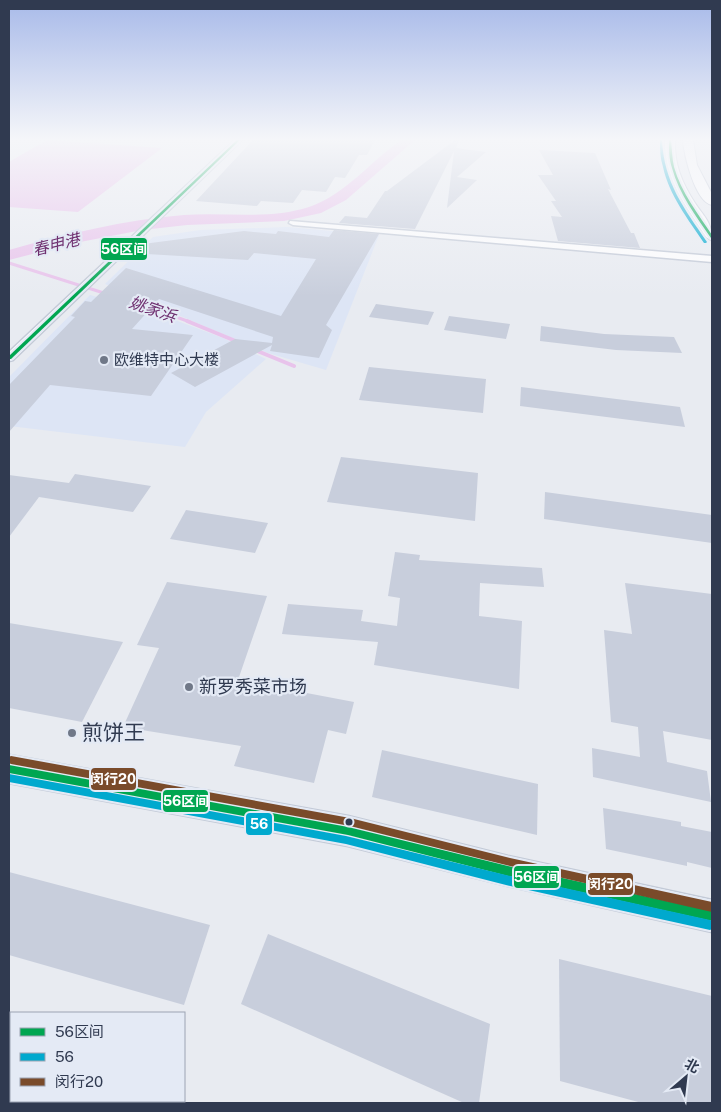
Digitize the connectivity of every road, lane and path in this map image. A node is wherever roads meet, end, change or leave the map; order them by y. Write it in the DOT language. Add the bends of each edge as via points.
graph roads {
  1 [pos="184,192"];
  2 [pos="684,192"];
  3 [pos="293,224"];
  4 [pos="712,237"];
  5 [pos="712,260"];
  6 [pos="9,358"];
  7 [pos="9,769"];
  8 [pos="712,916"];
  1 -- 6 [label="street"];
  2 -- 4 [label="main road"];
  3 -- 5 [label="street"];
  7 -- 8 [label="street" via="348,830 508,871"];
}
